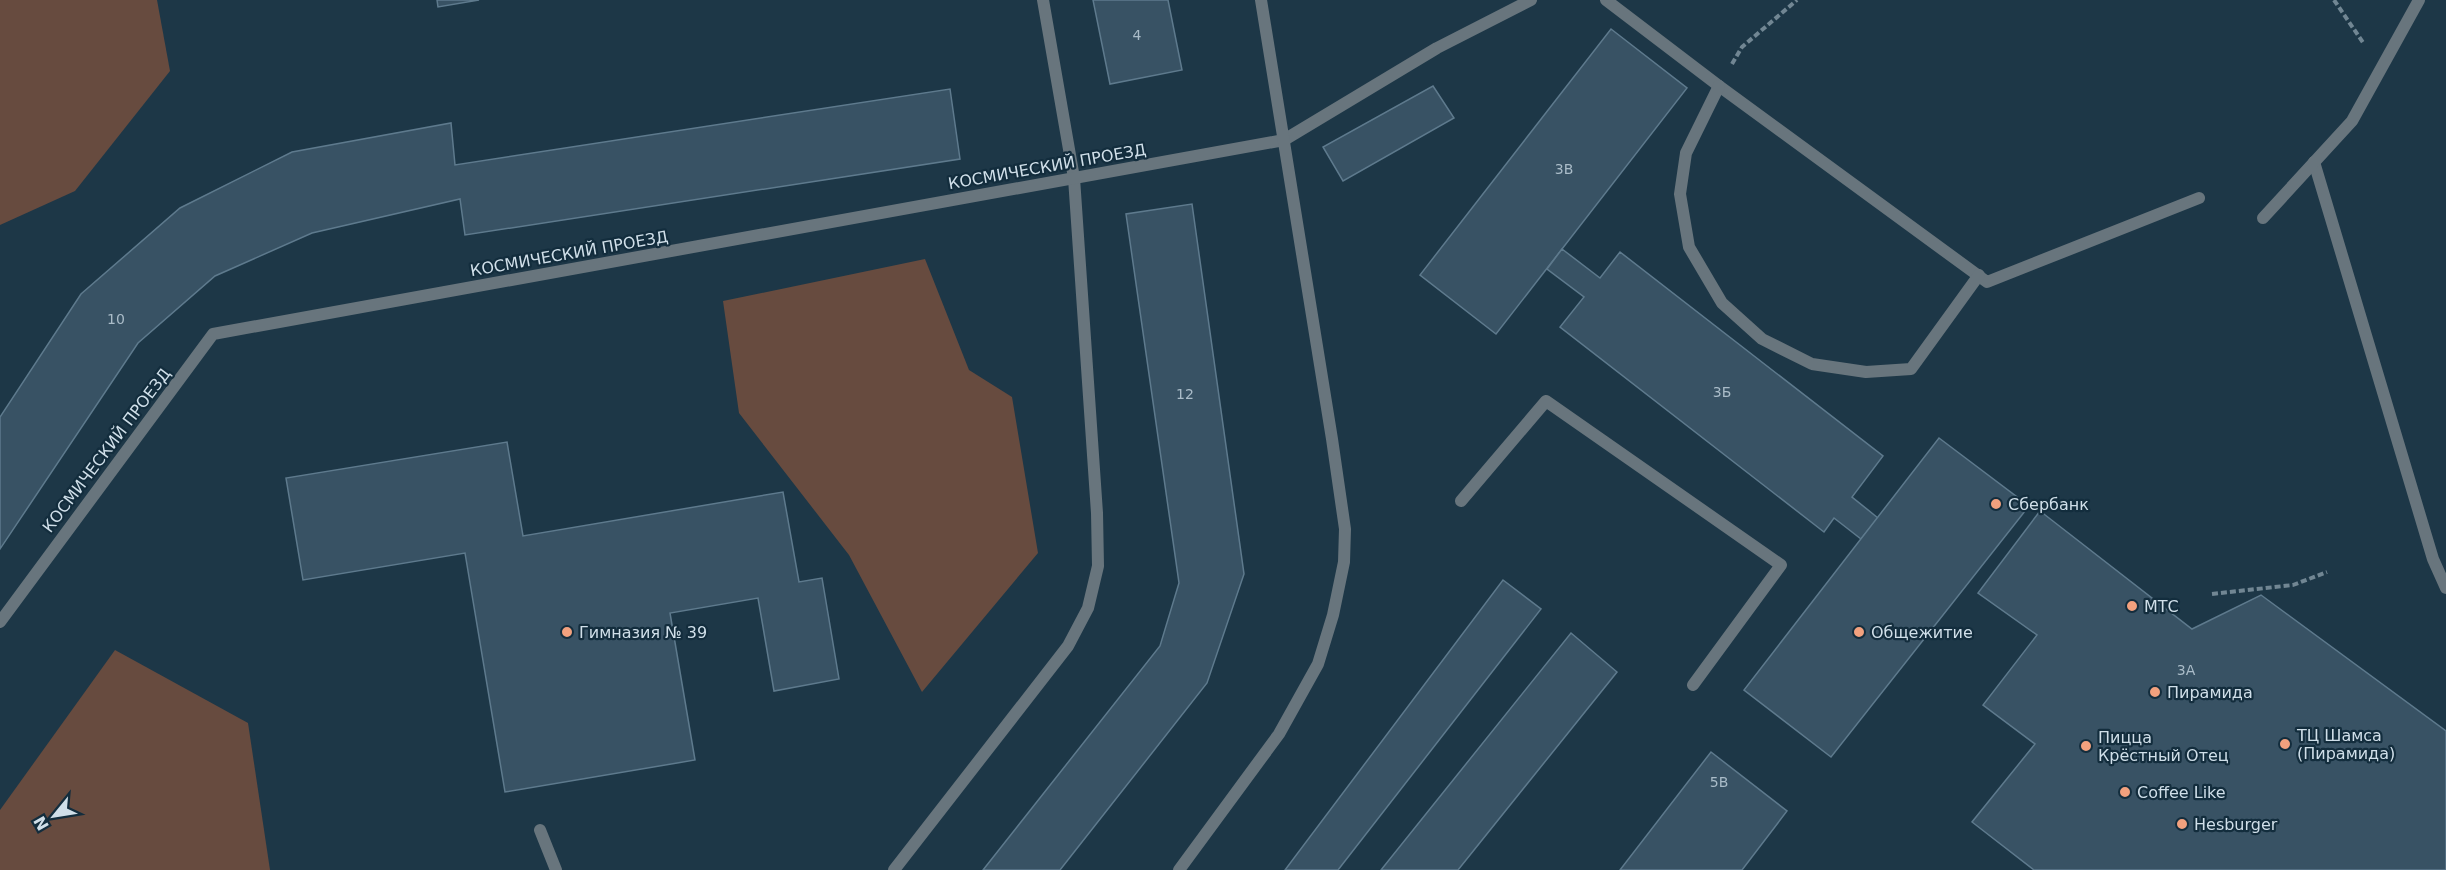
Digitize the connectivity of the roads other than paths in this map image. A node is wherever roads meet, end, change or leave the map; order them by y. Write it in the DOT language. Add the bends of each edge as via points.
graph roads {
  1 [pos="1043,0"];
  2 [pos="1261,0"];
  3 [pos="1532,0"];
  4 [pos="1606,0"];
  5 [pos="2419,0"];
  6 [pos="1719,86"];
  7 [pos="1284,140"];
  8 [pos="2314,162"];
  9 [pos="1074,178"];
  10 [pos="2199,198"];
  11 [pos="2263,218"];
  12 [pos="1979,275"];
  13 [pos="1461,501"];
  14 [pos="2446,588"];
  15 [pos="0,622"];
  16 [pos="1693,685"];
  17 [pos="540,830"];
  18 [pos="556,870"];
  19 [pos="894,870"];
  20 [pos="1179,870"];
  1 -- 9 [label="street"];
  2 -- 7 [label="street"];
  3 -- 7 [label="street" via="1437,48"];
  4 -- 6 [label="street"];
  5 -- 8 [label="street" via="2352,121"];
  6 -- 12 [label="street"];
  6 -- 12 [label="street" via="1686,153 1680,194 1689,248 1722,303 1762,339 1812,364 1866,372 1911,369"];
  7 -- 9 [label="street, КОСМИЧЕСКИЙ ПРОЕЗД"];
  7 -- 20 [label="street" via="1346,529 1344,562 1334,615 1318,664 1279,734"];
  8 -- 11 [label="street"];
  8 -- 14 [label="street" via="2433,559"];
  9 -- 15 [label="street, КОСМИЧЕСКИЙ ПРОЕЗД" via="213,334"];
  9 -- 19 [label="street" via="1097,513 1098,566 1088,608 1068,646"];
  10 -- 12 [label="street" via="1987,282"];
  13 -- 16 [label="street" via="1546,401 1781,566"];
  17 -- 18 [label="street"];
}
